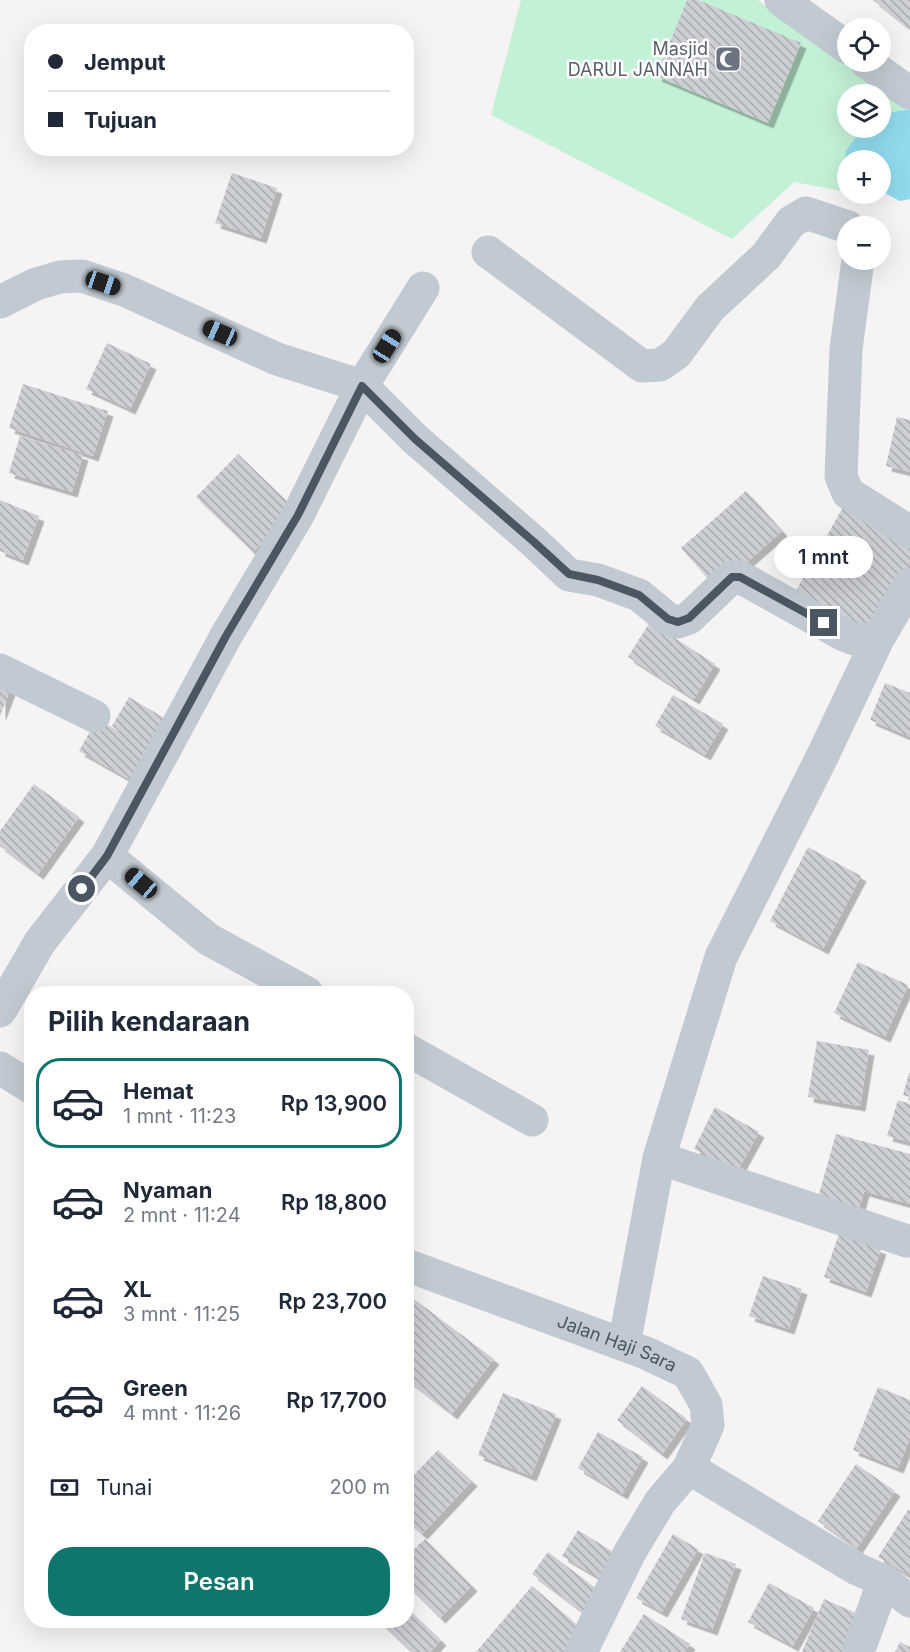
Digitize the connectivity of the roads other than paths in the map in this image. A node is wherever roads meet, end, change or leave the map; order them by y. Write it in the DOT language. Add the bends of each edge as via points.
graph roads {
  1 [pos="781,0"];
  2 [pos="837,40"];
  3 [pos="880,72"];
  4 [pos="910,93"];
  5 [pos="837,223"];
  6 [pos="488,252"];
  7 [pos="857,270"];
  8 [pos="423,288"];
  9 [pos="0,302"];
  10 [pos="362,386"];
  11 [pos="910,532"];
  12 [pos="910,584"];
  13 [pos="878,639"];
  14 [pos="0,670"];
  15 [pos="94,716"];
  16 [pos="107,856"];
  17 [pos="294,986"];
  18 [pos="0,1011"];
  19 [pos="414,1054"];
  20 [pos="0,1068"];
  21 [pos="24,1083"];
  22 [pos="532,1120"];
  23 [pos="659,1158"];
  24 [pos="907,1241"];
  25 [pos="414,1268"];
  26 [pos="624,1345"];
  27 [pos="688,1468"];
  28 [pos="884,1581"];
  29 [pos="910,1600"];
  30 [pos="581,1652"];
  31 [pos="858,1652"];
  1 -- 2 [label="street"];
  3 -- 4 [label="street"];
  5 -- 6 [label="street" via="806,213 790,222 766,256 711,308 676,354 660,365 642,366"];
  7 -- 11 [label="street" via="846,349 841,476 848,493"];
  8 -- 10 [label="street"];
  9 -- 10 [label="street" via="36,284 82,276 124,290 278,359"];
  10 -- 13 [label="street" via="415,439 569,574 639,595 668,619 678,622 689,618 732,577 740,577 844,635"];
  10 -- 16 [label="street" via="298,515 226,636"];
  12 -- 13 [label="street"];
  13 -- 23 [label="street" via="721,957"];
  14 -- 15 [label="street"];
  16 -- 17 [label="street" via="208,939"];
  16 -- 18 [label="street" via="40,942"];
  19 -- 22 [label="street"];
  20 -- 21 [label="street"];
  23 -- 24 [label="street"];
  23 -- 26 [label="street"];
  25 -- 26 [label="street, Jalan Haji Sara"];
  26 -- 27 [label="street, Jalan Haji Sara" via="688,1373 698,1387 706,1405 708,1425"];
  27 -- 28 [label="street" via="857,1569"];
  27 -- 30 [label="street, Jalan Haji Sara" via="660,1502 630,1552"];
  28 -- 29 [label="street"];
  28 -- 31 [label="street"];
}
